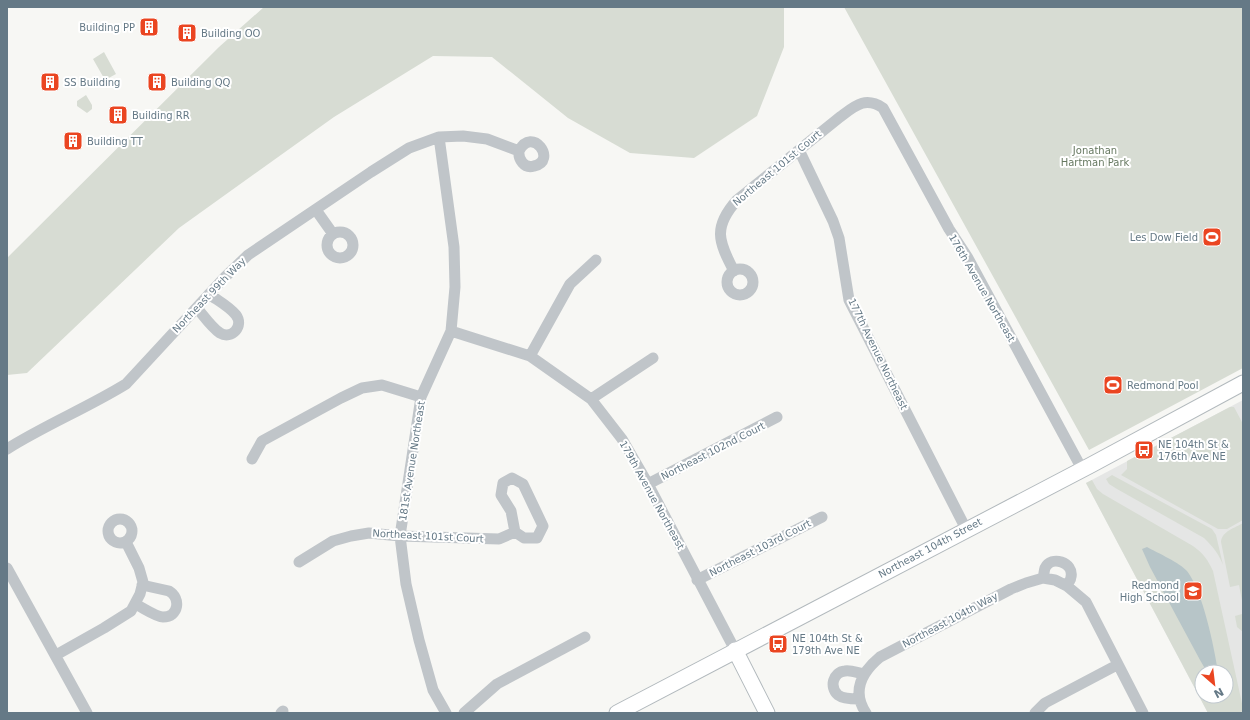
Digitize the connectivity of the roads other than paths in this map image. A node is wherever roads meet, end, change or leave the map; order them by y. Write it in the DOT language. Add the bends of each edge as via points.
graph roads {
  1 [pos="883,108"];
  2 [pos="439,137"];
  3 [pos="519,150"];
  4 [pos="798,150"];
  5 [pos="316,210"];
  6 [pos="333,234"];
  7 [pos="596,260"];
  8 [pos="734,270"];
  9 [pos="209,294"];
  10 [pos="197,308"];
  11 [pos="451,331"];
  12 [pos="530,356"];
  13 [pos="653,358"];
  14 [pos="1243,383"];
  15 [pos="421,397"];
  16 [pos="590,399"];
  17 [pos="777,417"];
  18 [pos="7,449"];
  19 [pos="252,459"];
  20 [pos="1082,469"];
  21 [pos="648,484"];
  22 [pos="822,517"];
  23 [pos="966,529"];
  24 [pos="515,532"];
  25 [pos="400,536"];
  26 [pos="126,542"];
  27 [pos="299,562"];
  28 [pos="7,568"];
  29 [pos="1043,578"];
  30 [pos="697,580"];
  31 [pos="142,585"];
  32 [pos="1067,586"];
  33 [pos="135,604"];
  34 [pos="585,637"];
  35 [pos="735,650"];
  36 [pos="56,655"];
  37 [pos="1117,665"];
  38 [pos="864,674"];
  39 [pos="859,699"];
  40 [pos="87,713"];
  41 [pos="446,713"];
  42 [pos="464,713"];
  43 [pos="617,713"];
  44 [pos="767,713"];
  45 [pos="866,713"];
  46 [pos="1035,713"];
  47 [pos="1143,713"];
  1 -- 4 [label="street, Northeast 101st Court" via="869,101 855,106"];
  1 -- 20 [label="street, 176th Avenue Northeast" via="949,229 968,258"];
  2 -- 3 [label="street, Northeast 99th Way" via="464,136 487,139"];
  2 -- 5 [label="street, Northeast 99th Way" via="409,148"];
  2 -- 11 [label="street, 181st Avenue Northeast" via="454,247 455,287"];
  4 -- 8 [label="street, Northeast 101st Court" via="737,200 722,221 720,236 724,251"];
  4 -- 23 [label="street, 177th Avenue Northeast" via="834,221 849,300"];
  5 -- 6 [label="street"];
  5 -- 9 [label="street, Northeast 99th Way" via="248,255"];
  7 -- 12 [label="street" via="570,284"];
  9 -- 10 [label="street, Northeast 99th Way"];
  9 -- 10 [label="street" via="237,316 239,324 235,332 221,334"];
  10 -- 18 [label="street, Northeast 99th Way" via="126,384"];
  11 -- 12 [label="street, 179th Avenue Northeast"];
  11 -- 15 [label="street, 181st Avenue Northeast"];
  12 -- 16 [label="street, 179th Avenue Northeast"];
  13 -- 16 [label="street"];
  14 -- 20 [label="street, Northeast 104th Street"];
  15 -- 19 [label="street" via="382,386 362,388 262,441"];
  15 -- 25 [label="street, 181st Avenue Northeast"];
  16 -- 21 [label="street, 179th Avenue Northeast" via="622,439"];
  17 -- 21 [label="street, Northeast 102nd Court"];
  20 -- 23 [label="street, Northeast 104th Street"];
  21 -- 30 [label="street, 179th Avenue Northeast"];
  22 -- 30 [label="street, Northeast 103rd Court"];
  23 -- 35 [label="street, Northeast 104th Street"];
  24 -- 24 [label="street" via="511,511 501,495 503,483 512,478 523,484 543,526 537,538 524,538"];
  24 -- 25 [label="street, Northeast 101st Court" via="499,539"];
  25 -- 27 [label="street, Northeast 101st Court" via="369,533 351,536 333,541"];
  25 -- 41 [label="street, 181st Avenue Northeast" via="406,584 419,640 433,690"];
  26 -- 31 [label="street" via="139,568"];
  28 -- 36 [label="street"];
  29 -- 32 [label="street, Northeast 104th Way"];
  29 -- 32 [label="street" via="1050,563 1063,562 1068,566 1072,576"];
  29 -- 38 [label="street, Northeast 104th Way" via="1011,589 880,657"];
  30 -- 35 [label="street, 179th Avenue Northeast"];
  31 -- 33 [label="street"];
  31 -- 33 [label="street" via="169,590 176,599 177,607 169,616 160,617"];
  32 -- 37 [label="street, Northeast 104th Way" via="1086,602"];
  33 -- 36 [label="street" via="131,611"];
  34 -- 42 [label="street" via="498,684"];
  35 -- 43 [label="street, Northeast 104th Street"];
  35 -- 44 [label="street, 179th Avenue Northeast"];
  36 -- 40 [label="street"];
  37 -- 46 [label="street" via="1046,703"];
  37 -- 47 [label="street, Northeast 104th Way"];
  38 -- 39 [label="street, Northeast 104th Way"];
  38 -- 39 [label="street" via="845,671 837,675 833,683 838,695"];
  39 -- 45 [label="street"];
}
